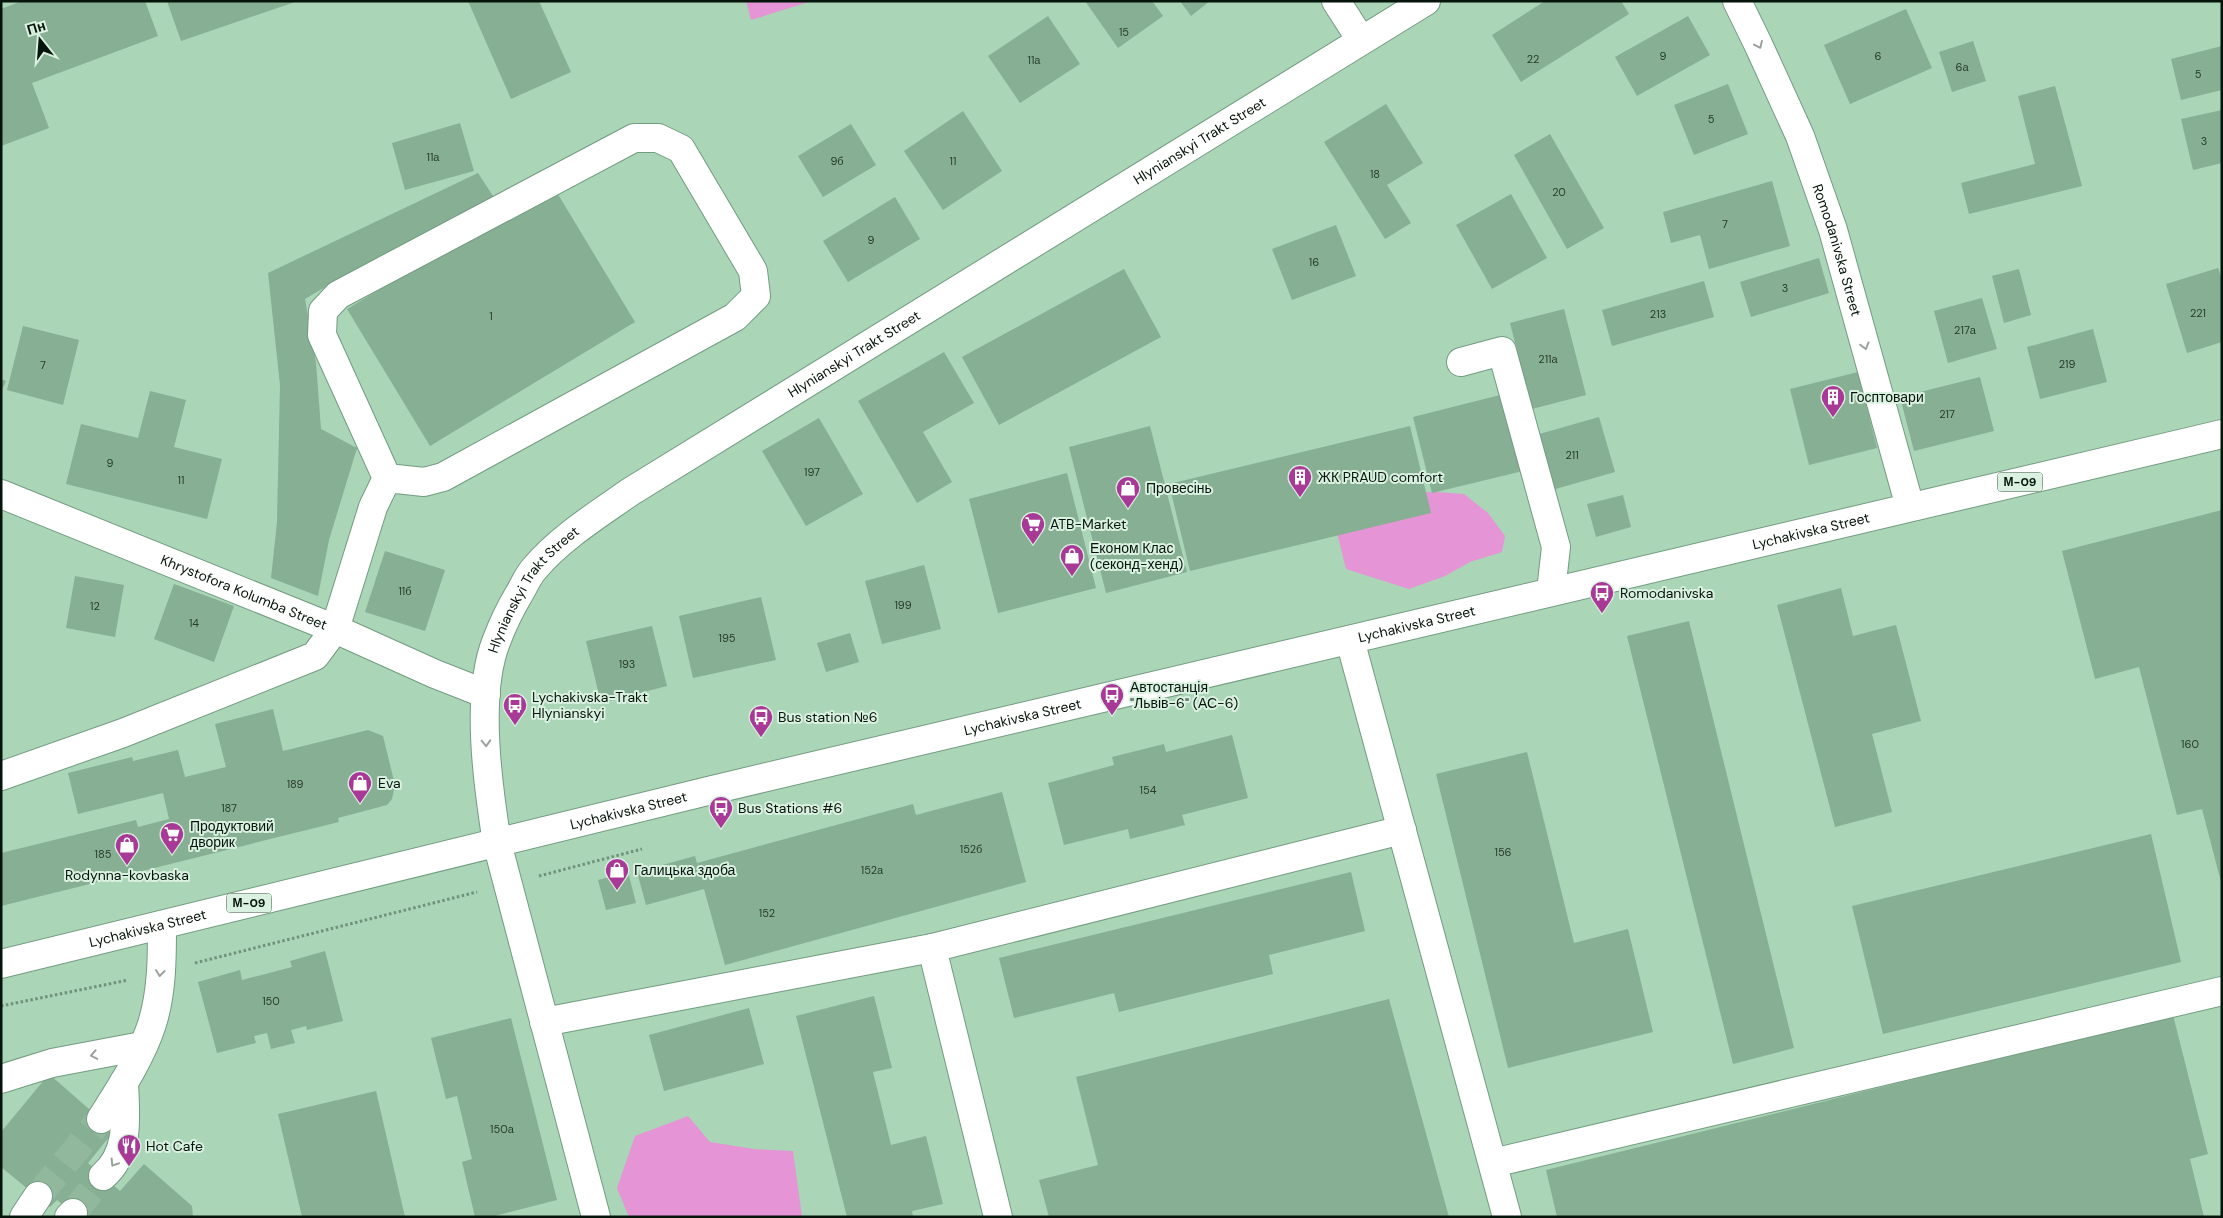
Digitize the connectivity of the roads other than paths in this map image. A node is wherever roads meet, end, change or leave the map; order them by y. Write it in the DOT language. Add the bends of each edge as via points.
graph roads {
  1 [pos="1336,1"];
  2 [pos="1426,1"];
  3 [pos="1737,1"];
  4 [pos="1361,40"];
  5 [pos="1461,362"];
  6 [pos="2222,434"];
  7 [pos="387,478"];
  8 [pos="1,494"];
  9 [pos="1910,508"];
  10 [pos="1551,591"];
  11 [pos="335,629"];
  12 [pos="1350,640"];
  13 [pos="486,694"];
  14 [pos="1,776"];
  15 [pos="1402,830"];
  16 [pos="497,843"];
  17 [pos="162,925"];
  18 [pos="932,948"];
  19 [pos="1,964"];
  20 [pos="2222,991"];
  21 [pos="544,1022"];
  22 [pos="142,1046"];
  23 [pos="1,1079"];
  24 [pos="124,1082"];
  25 [pos="101,1119"];
  26 [pos="1492,1163"];
  27 [pos="103,1176"];
  28 [pos="596,1217"];
  29 [pos="998,1217"];
  30 [pos="1507,1217"];
  1 -- 4 [label="main road"];
  2 -- 4 [label="main road, Hlynianskyi Trakt Street"];
  3 -- 9 [label="main road, Romodanivska Street, one-way" via="1800,136 1833,230"];
  4 -- 13 [label="main road, Hlynianskyi Trakt Street" via="630,492 572,534 534,568 513,604 495,643"];
  5 -- 10 [label="main road" via="1502,351 1556,547"];
  6 -- 9 [label="main road, Lychakivska Street / М-09"];
  7 -- 7 [label="main road" via="424,482 443,476 735,317 756,296 753,270 681,149 658,138 634,138 338,294 323,311 322,335"];
  7 -- 11 [label="main road" via="373,507"];
  8 -- 11 [label="main road, Khrystofora Kolumba Street"];
  9 -- 10 [label="main road, Lychakivska Street / М-09"];
  10 -- 12 [label="main road, Lychakivska Street / М-09"];
  11 -- 13 [label="main road, Khrystofora Kolumba Street"];
  11 -- 14 [label="main road" via="315,656 123,733"];
  12 -- 15 [label="main road"];
  12 -- 16 [label="main road, Lychakivska Street / М-09"];
  13 -- 16 [label="main road, Hlynianskyi Trakt Street, one-way" via="487,771"];
  15 -- 18 [label="main road"];
  15 -- 26 [label="main road"];
  16 -- 17 [label="main road, Lychakivska Street / М-09"];
  16 -- 21 [label="main road, Hlynianskyi Trakt Street"];
  17 -- 19 [label="main road, Lychakivska Street / М-09"];
  17 -- 22 [label="main road, one-way" via="161,972 152,1024"];
  18 -- 21 [label="main road"];
  18 -- 29 [label="main road"];
  20 -- 26 [label="main road"];
  21 -- 28 [label="main road, Hlynianskyi Trakt Street"];
  22 -- 23 [label="main road, one-way" via="52,1063"];
  22 -- 24 [label="main road"];
  24 -- 25 [label="main road"];
  24 -- 27 [label="main road, one-way" via="126,1134 122,1150 112,1168"];
  26 -- 30 [label="main road"];
}
